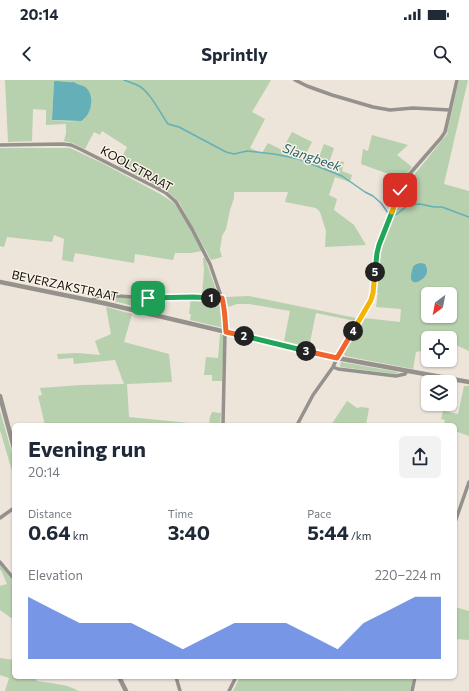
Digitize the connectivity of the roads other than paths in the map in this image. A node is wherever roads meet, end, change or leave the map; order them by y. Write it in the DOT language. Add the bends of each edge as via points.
graph roads {
  1 [pos="295,80"];
  2 [pos="457,80"];
  3 [pos="450,110"];
  4 [pos="0,145"];
  5 [pos="0,282"];
  6 [pos="222,298"];
  7 [pos="93,300"];
  8 [pos="226,332"];
  9 [pos="337,358"];
  10 [pos="333,367"];
  11 [pos="407,371"];
  12 [pos="469,382"];
  13 [pos="0,396"];
  14 [pos="223,423"];
  15 [pos="298,423"];
  16 [pos="12,441"];
  17 [pos="469,482"];
  18 [pos="12,509"];
  19 [pos="457,516"];
  20 [pos="0,518"];
  21 [pos="0,562"];
  22 [pos="12,577"];
  23 [pos="120,679"];
  24 [pos="177,679"];
  25 [pos="235,679"];
  26 [pos="415,679"];
  27 [pos="126,691"];
  28 [pos="180,691"];
  29 [pos="229,691"];
  30 [pos="412,691"];
  1 -- 3 [label="street" via="332,95 373,107 390,110"];
  2 -- 3 [label="street"];
  3 -- 9 [label="street" via="442,138 400,190 379,245 369,306"];
  4 -- 6 [label="street, KOOLSTRAAT" via="71,145 166,193 176,202 192,229 210,264"];
  5 -- 7 [label="street, BEVERZAKSTRAAT"];
  6 -- 7 [label="street" via="104,295 95,296"];
  6 -- 8 [label="street, KOOLSTRAAT"];
  7 -- 8 [label="street, BEVERZAKSTRAAT"];
  8 -- 9 [label="street, BEVERZAKSTRAAT"];
  8 -- 14 [label="street, KOOLSTRAAT"];
  9 -- 10 [label="street"];
  9 -- 11 [label="street, BEVERZAKSTRAAT"];
  10 -- 11 [label="street, BEVERZAKSTRAAT" via="396,376"];
  10 -- 15 [label="street" via="313,395"];
  11 -- 12 [label="street, BEVERZAKSTRAAT"];
  13 -- 16 [label="street"];
  17 -- 19 [label="street"];
  18 -- 20 [label="street"];
  21 -- 22 [label="street"];
  23 -- 27 [label="street"];
  24 -- 28 [label="street"];
  25 -- 29 [label="street"];
  26 -- 30 [label="street"];
}
